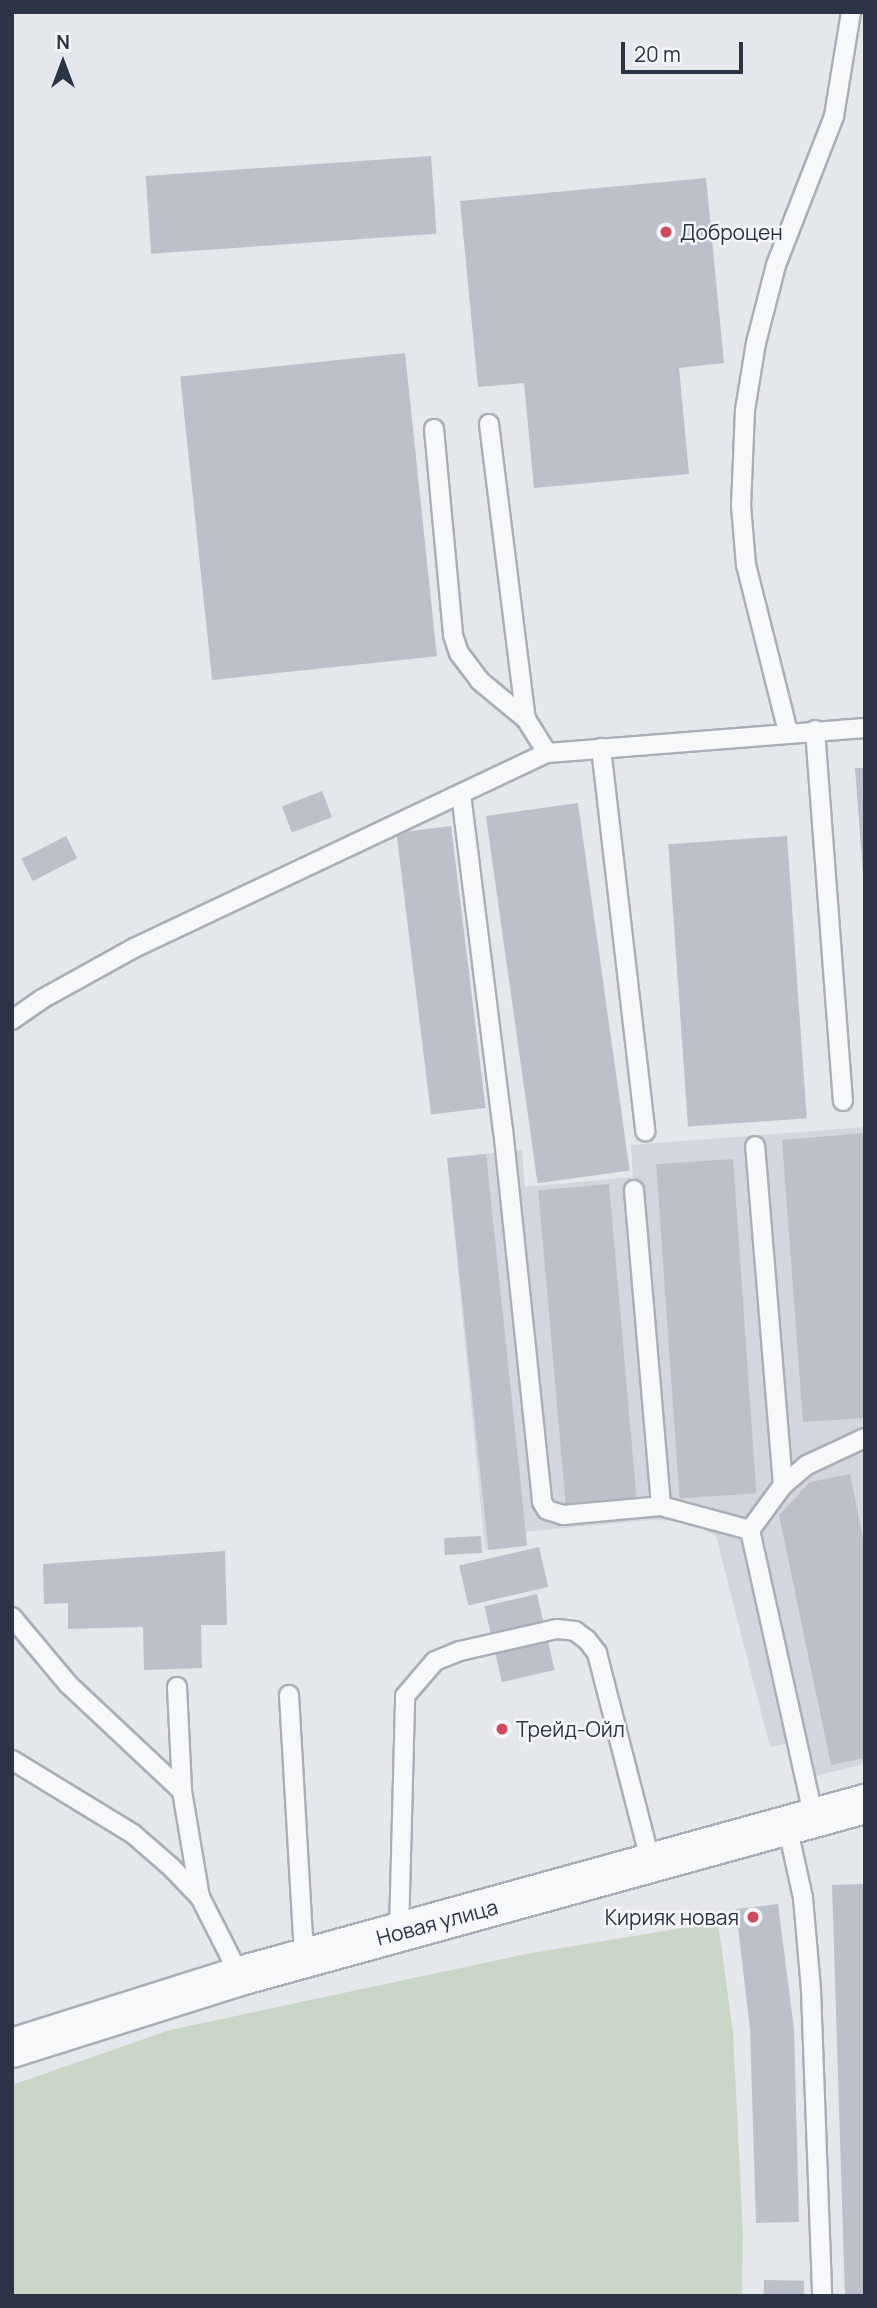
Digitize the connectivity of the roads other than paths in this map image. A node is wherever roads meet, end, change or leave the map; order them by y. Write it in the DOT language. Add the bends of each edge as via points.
graph roads {
  1 [pos="850,12"];
  2 [pos="489,424"];
  3 [pos="434,429"];
  4 [pos="526,719"];
  5 [pos="865,728"];
  6 [pos="815,730"];
  7 [pos="788,733"];
  8 [pos="601,748"];
  9 [pos="547,753"];
  10 [pos="461,794"];
  11 [pos="12,1020"];
  12 [pos="843,1101"];
  13 [pos="645,1131"];
  14 [pos="755,1146"];
  15 [pos="634,1190"];
  16 [pos="864,1443"];
  17 [pos="783,1485"];
  18 [pos="661,1506"];
  19 [pos="750,1530"];
  20 [pos="12,1617"];
  21 [pos="177,1687"];
  22 [pos="289,1695"];
  23 [pos="12,1760"];
  24 [pos="182,1791"];
  25 [pos="865,1804"];
  26 [pos="800,1821"];
  27 [pos="652,1863"];
  28 [pos="200,1897"];
  29 [pos="399,1932"];
  30 [pos="304,1958"];
  31 [pos="240,1976"];
  32 [pos="12,2048"];
  33 [pos="822,2296"];
  1 -- 7 [label="lane" via="834,116 776,265 756,343 746,410 741,506 746,565"];
  2 -- 4 [label="lane"];
  3 -- 4 [label="lane" via="456,644 465,665"];
  4 -- 9 [label="lane"];
  5 -- 6 [label="lane"];
  6 -- 7 [label="lane"];
  6 -- 12 [label="lane"];
  7 -- 8 [label="lane"];
  8 -- 9 [label="lane"];
  8 -- 13 [label="lane"];
  9 -- 10 [label="lane"];
  10 -- 11 [label="lane" via="134,948"];
  10 -- 18 [label="lane" via="503,1129 542,1502 547,1510 564,1515"];
  14 -- 17 [label="lane"];
  15 -- 18 [label="lane"];
  16 -- 17 [label="lane" via="807,1465"];
  17 -- 19 [label="lane"];
  18 -- 19 [label="lane"];
  19 -- 26 [label="lane"];
  20 -- 24 [label="lane" via="68,1684"];
  21 -- 24 [label="lane"];
  22 -- 30 [label="lane"];
  23 -- 28 [label="lane" via="133,1834"];
  24 -- 28 [label="lane"];
  25 -- 26 [label="street, Новая улица"];
  26 -- 27 [label="street, Новая улица"];
  26 -- 33 [label="lane"];
  27 -- 29 [label="street, Новая улица"];
  27 -- 29 [label="lane" via="597,1653 587,1640 575,1631 557,1629 460,1651 435,1661 405,1696"];
  28 -- 31 [label="lane"];
  29 -- 30 [label="street, Новая улица"];
  30 -- 31 [label="street, Новая улица"];
  31 -- 32 [label="street, Новая улица"];
}
